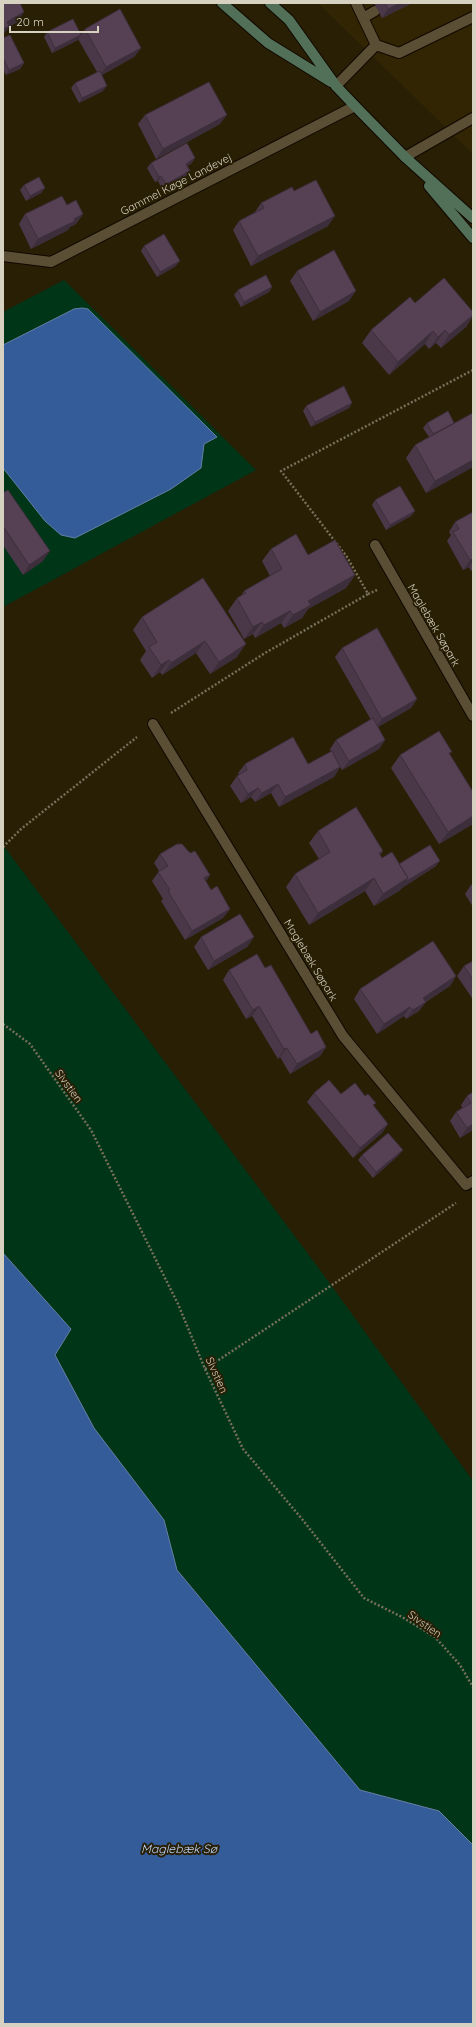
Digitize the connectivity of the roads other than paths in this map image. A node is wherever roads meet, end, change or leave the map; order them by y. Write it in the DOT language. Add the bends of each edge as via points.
graph roads {
  1 [pos="222,3"];
  2 [pos="270,3"];
  3 [pos="356,3"];
  4 [pos="375,11"];
  5 [pos="363,18"];
  6 [pos="473,18"];
  7 [pos="376,45"];
  8 [pos="336,86"];
  9 [pos="355,106"];
  10 [pos="473,118"];
  11 [pos="405,157"];
  12 [pos="473,218"];
  13 [pos="473,238"];
  14 [pos="3,256"];
  15 [pos="375,545"];
  16 [pos="473,716"];
  17 [pos="153,724"];
  18 [pos="469,1183"];
  1 -- 8 [label="main road" via="268,43"];
  2 -- 8 [label="main road" via="289,20"];
  3 -- 5 [label="street"];
  4 -- 5 [label="street"];
  5 -- 7 [label="street"];
  6 -- 7 [label="street" via="399,53"];
  7 -- 8 [label="street"];
  8 -- 9 [label="main road"];
  9 -- 11 [label="main road"];
  9 -- 14 [label="street, Gammel Køge Landevej" via="51,262"];
  10 -- 11 [label="street"];
  11 -- 12 [label="main road"];
  11 -- 13 [label="main road"];
  15 -- 16 [label="street, Maglebæk Søpark"];
  17 -- 18 [label="street, Maglebæk Søpark" via="343,1036"];
}
